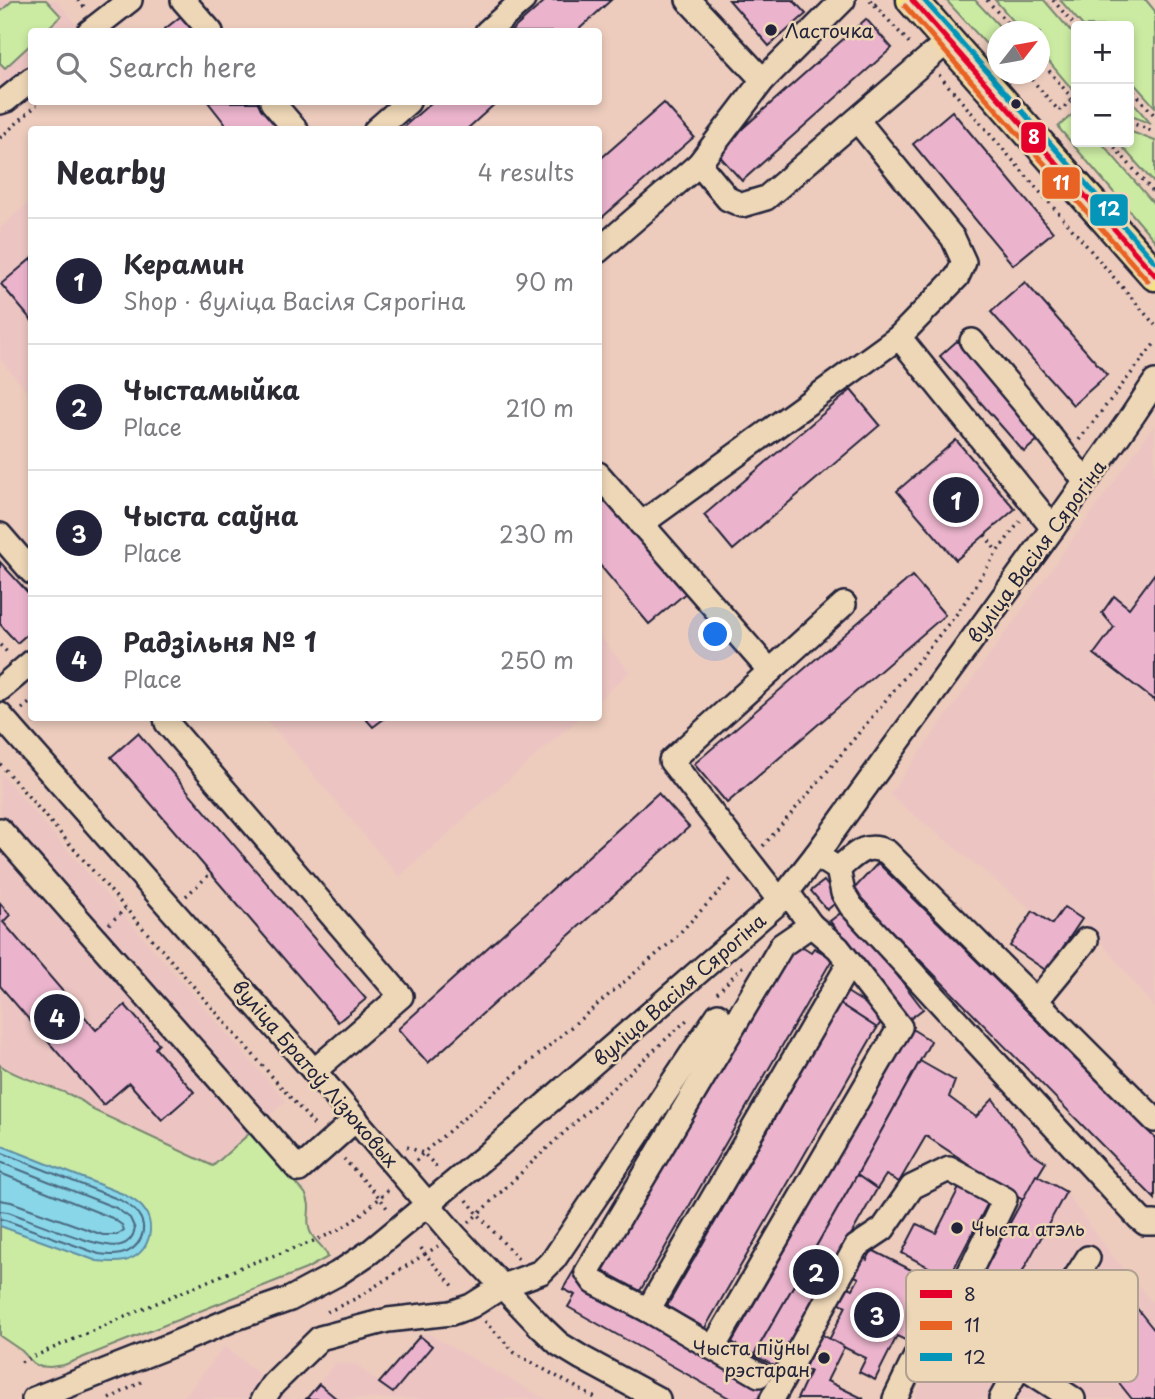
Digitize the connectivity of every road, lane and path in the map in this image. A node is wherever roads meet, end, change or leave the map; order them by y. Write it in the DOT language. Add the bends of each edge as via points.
graph roads {
  1 [pos="130,0"];
  2 [pos="183,0"];
  3 [pos="523,0"];
  4 [pos="688,0"];
  5 [pos="843,0"];
  6 [pos="870,0"];
  7 [pos="880,0"];
  8 [pos="912,0"];
  9 [pos="987,0"];
  10 [pos="1052,0"];
  11 [pos="875,5"];
  12 [pos="1005,21"];
  13 [pos="1071,21"];
  14 [pos="94,28"];
  15 [pos="208,28"];
  16 [pos="492,28"];
  17 [pos="948,41"];
  18 [pos="926,61"];
  19 [pos="1050,72"];
  20 [pos="763,80"];
  21 [pos="28,82"];
  22 [pos="1036,84"];
  23 [pos="1134,92"];
  24 [pos="1071,96"];
  25 [pos="0,102"];
  26 [pos="1071,104"];
  27 [pos="38,105"];
  28 [pos="275,105"];
  29 [pos="405,105"];
  30 [pos="1155,116"];
  31 [pos="857,120"];
  32 [pos="1134,124"];
  33 [pos="293,126"];
  34 [pos="381,126"];
  35 [pos="1155,132"];
  36 [pos="0,138"];
  37 [pos="1114,147"];
  38 [pos="699,164"];
  39 [pos="1155,194"];
  40 [pos="602,248"];
  41 [pos="1155,275"];
  42 [pos="1155,325"];
  43 [pos="899,337"];
  44 [pos="972,341"];
  45 [pos="1155,382"];
  46 [pos="602,479"];
  47 [pos="1086,481"];
  48 [pos="641,524"];
  49 [pos="1053,527"];
  50 [pos="0,535"];
  51 [pos="985,535"];
  52 [pos="997,552"];
  53 [pos="28,567"];
  54 [pos="844,604"];
  55 [pos="959,611"];
  56 [pos="28,665"];
  57 [pos="769,671"];
  58 [pos="0,689"];
  59 [pos="0,715"];
  60 [pos="167,721"];
  61 [pos="0,764"];
  62 [pos="0,830"];
  63 [pos="816,855"];
  64 [pos="748,861"];
  65 [pos="838,869"];
  66 [pos="783,897"];
  67 [pos="811,925"];
  68 [pos="1086,940"];
  69 [pos="849,964"];
  70 [pos="1036,1001"];
  71 [pos="718,1015"];
  72 [pos="314,1071"];
  73 [pos="356,1119"];
  74 [pos="1155,1120"];
  75 [pos="329,1143"];
  76 [pos="423,1153"];
  77 [pos="415,1161"];
  78 [pos="439,1169"];
  79 [pos="388,1190"];
  80 [pos="464,1197"];
  81 [pos="380,1198"];
  82 [pos="427,1204"];
  83 [pos="393,1215"];
  84 [pos="1155,1223"];
  85 [pos="462,1228"];
  86 [pos="442,1244"];
  87 [pos="421,1248"];
  88 [pos="425,1254"];
  89 [pos="1088,1258"];
  90 [pos="970,1270"];
  91 [pos="1080,1270"];
  92 [pos="503,1286"];
  93 [pos="471,1306"];
  94 [pos="648,1310"];
  95 [pos="713,1348"];
  96 [pos="21,1362"];
  97 [pos="759,1375"];
  98 [pos="906,1376"];
  99 [pos="1010,1382"];
  100 [pos="1046,1382"];
  101 [pos="34,1399"];
  102 [pos="262,1399"];
  103 [pos="597,1399"];
  104 [pos="658,1399"];
  105 [pos="772,1399"];
  106 [pos="895,1399"];
  107 [pos="1001,1399"];
  108 [pos="1073,1399"];
  1 -- 14 [label="street"];
  2 -- 15 [label="street"];
  3 -- 16 [label="street"];
  4 -- 20 [label="street"];
  5 -- 20 [label="street"];
  6 -- 11 [label="path"];
  7 -- 11 [label="path"];
  8 -- 17 [label="main road"];
  9 -- 12 [label="path"];
  10 -- 13 [label="path"];
  11 -- 18 [label="path"];
  17 -- 18 [label="street"];
  17 -- 41 [label="main road"];
  18 -- 31 [label="street"];
  18 -- 42 [label="path"];
  19 -- 24 [label="path"];
  20 -- 38 [label="street"];
  21 -- 25 [label="street"];
  22 -- 26 [label="path" via="1059,111"];
  23 -- 30 [label="path"];
  27 -- 36 [label="path"];
  28 -- 33 [label="street"];
  29 -- 34 [label="street"];
  31 -- 38 [label="street" via="766,198 742,205 728,199"];
  31 -- 43 [label="street" via="953,238 964,262 957,277"];
  32 -- 35 [label="path"];
  37 -- 39 [label="path"];
  38 -- 40 [label="street"];
  43 -- 48 [label="street"];
  43 -- 49 [label="street"];
  44 -- 47 [label="street"];
  45 -- 47 [label="street, вуліца Васіля Сярогіна"];
  46 -- 48 [label="street"];
  47 -- 49 [label="street, вуліца Васіля Сярогіна"];
  48 -- 57 [label="street"];
  49 -- 63 [label="street, вуліца Васіля Сярогіна"];
  50 -- 53 [label="street"];
  51 -- 52 [label="path"];
  54 -- 57 [label="street"];
  55 -- 64 [label="path"];
  56 -- 58 [label="street"];
  57 -- 64 [label="street" via="671,761"];
  59 -- 72 [label="street, вуліца Братоў Лізюковых"];
  60 -- 72 [label="street" via="401,996"];
  61 -- 75 [label="path"];
  62 -- 75 [label="street" via="299,1170"];
  63 -- 65 [label="street"];
  63 -- 66 [label="street, вуліца Васіля Сярогіна"];
  64 -- 66 [label="street"];
  64 -- 76 [label="path" via="671,942"];
  65 -- 70 [label="street" via="864,848 887,852"];
  65 -- 84 [label="street" via="851,906 1139,1218"];
  66 -- 67 [label="street"];
  66 -- 82 [label="street, вуліца Васіля Сярогіна"];
  67 -- 69 [label="street"];
  67 -- 94 [label="street" via="782,945 587,1272 594,1282"];
  68 -- 70 [label="street"];
  69 -- 94 [label="street"];
  69 -- 95 [label="street" via="900,1027"];
  70 -- 74 [label="street"];
  71 -- 92 [label="street" via="554,1259 541,1272"];
  72 -- 73 [label="street, вуліца Братоў Лізюковых"];
  73 -- 75 [label="street"];
  73 -- 82 [label="street, вуліца Братоў Лізюковых"];
  75 -- 81 [label="path"];
  76 -- 77 [label="path"];
  76 -- 78 [label="path"];
  79 -- 81 [label="path"];
  80 -- 85 [label="path" via="478,1214"];
  81 -- 83 [label="path"];
  81 -- 96 [label="path" via="360,1216 322,1237"];
  82 -- 92 [label="street, вуліца Братоў Лізюковых"];
  82 -- 101 [label="street, вуліца Васіля Сярогіна" via="370,1252 290,1299"];
  86 -- 88 [label="path"];
  87 -- 88 [label="path"];
  88 -- 93 [label="path"];
  89 -- 91 [label="street"];
  90 -- 105 [label="street" via="1004,1199 949,1168 912,1187 883,1229 856,1247"];
  92 -- 93 [label="street"];
  92 -- 104 [label="street, вуліца Братоў Лізюковых" via="559,1344"];
  93 -- 102 [label="street" via="451,1314 388,1320 320,1338"];
  93 -- 103 [label="path" via="515,1353"];
  94 -- 95 [label="street"];
  95 -- 97 [label="street"];
  98 -- 106 [label="street"];
  99 -- 107 [label="street"];
  100 -- 108 [label="street"];
}
